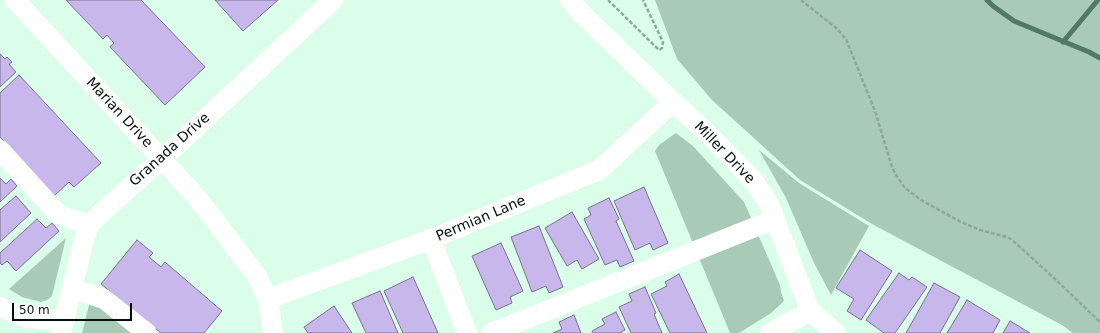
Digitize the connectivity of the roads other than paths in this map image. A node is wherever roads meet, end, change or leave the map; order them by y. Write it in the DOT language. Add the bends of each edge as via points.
graph roads {
  1 [pos="15,0"];
  2 [pos="333,0"];
  3 [pos="570,0"];
  4 [pos="673,102"];
  5 [pos="0,150"];
  6 [pos="162,159"];
  7 [pos="775,219"];
  8 [pos="89,225"];
  9 [pos="431,240"];
  10 [pos="72,289"];
  11 [pos="268,299"];
  12 [pos="0,307"];
  13 [pos="810,311"];
  14 [pos="62,327"];
  15 [pos="147,333"];
  16 [pos="273,333"];
  17 [pos="467,333"];
  18 [pos="491,333"];
  19 [pos="770,333"];
  20 [pos="836,333"];
  1 -- 6 [label="street, Marian Drive"];
  2 -- 6 [label="street, Granada Drive"];
  3 -- 4 [label="street, Miller Drive"];
  4 -- 7 [label="street, Miller Drive" via="753,180 770,206"];
  4 -- 9 [label="street, Permian Lane" via="599,170"];
  5 -- 8 [label="street" via="59,215"];
  6 -- 8 [label="street, Granada Drive"];
  6 -- 11 [label="street, Marian Drive" via="200,201 256,275"];
  7 -- 13 [label="street, Miller Drive"];
  7 -- 18 [label="street"];
  8 -- 10 [label="street, Granada Drive"];
  9 -- 11 [label="street, Permian Lane"];
  9 -- 17 [label="street"];
  10 -- 14 [label="street, Granada Drive"];
  10 -- 15 [label="street" via="104,299"];
  11 -- 16 [label="street, Marian Drive"];
  12 -- 14 [label="street" via="27,318"];
  13 -- 19 [label="street"];
  13 -- 20 [label="street, Miller Drive"];
}
